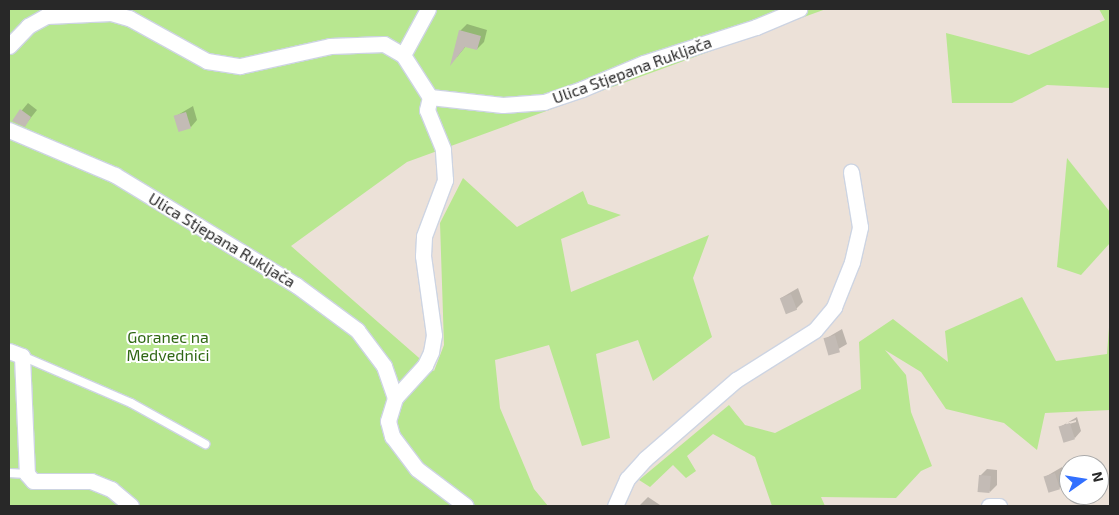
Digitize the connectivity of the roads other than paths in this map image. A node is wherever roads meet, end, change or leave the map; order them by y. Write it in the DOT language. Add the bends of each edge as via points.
graph roads {
  1 [pos="428,9"];
  2 [pos="799,9"];
  3 [pos="9,46"];
  4 [pos="403,55"];
  5 [pos="430,97"];
  6 [pos="9,130"];
  7 [pos="851,172"];
  8 [pos="16,354"];
  9 [pos="395,398"];
  10 [pos="205,444"];
  11 [pos="9,473"];
  12 [pos="28,474"];
  13 [pos="131,506"];
  14 [pos="466,506"];
  15 [pos="615,506"];
  16 [pos="989,506"];
  17 [pos="999,506"];
  1 -- 4 [label="street"];
  2 -- 5 [label="street, Ulica Stjepana Rukljača" via="544,102 503,105"];
  3 -- 4 [label="street" via="28,26 46,16 111,13 129,18 207,61 240,66 330,46 384,44"];
  4 -- 5 [label="street"];
  5 -- 9 [label="street" via="426,110 443,149 445,180 424,236 423,256 434,335 432,352 425,365"];
  6 -- 9 [label="street, Ulica Stjepana Rukljača" via="115,175 296,285 356,330 384,366"];
  7 -- 15 [label="street" via="860,227 852,262 834,307 815,330 736,380 645,459 627,479"];
  8 -- 10 [label="lane" via="131,403"];
  8 -- 12 [label="street"];
  9 -- 14 [label="street" via="388,421 392,436 417,469"];
  11 -- 12 [label="lane"];
  12 -- 13 [label="street" via="33,481 91,481 111,489"];
  16 -- 17 [label="street"];
}
